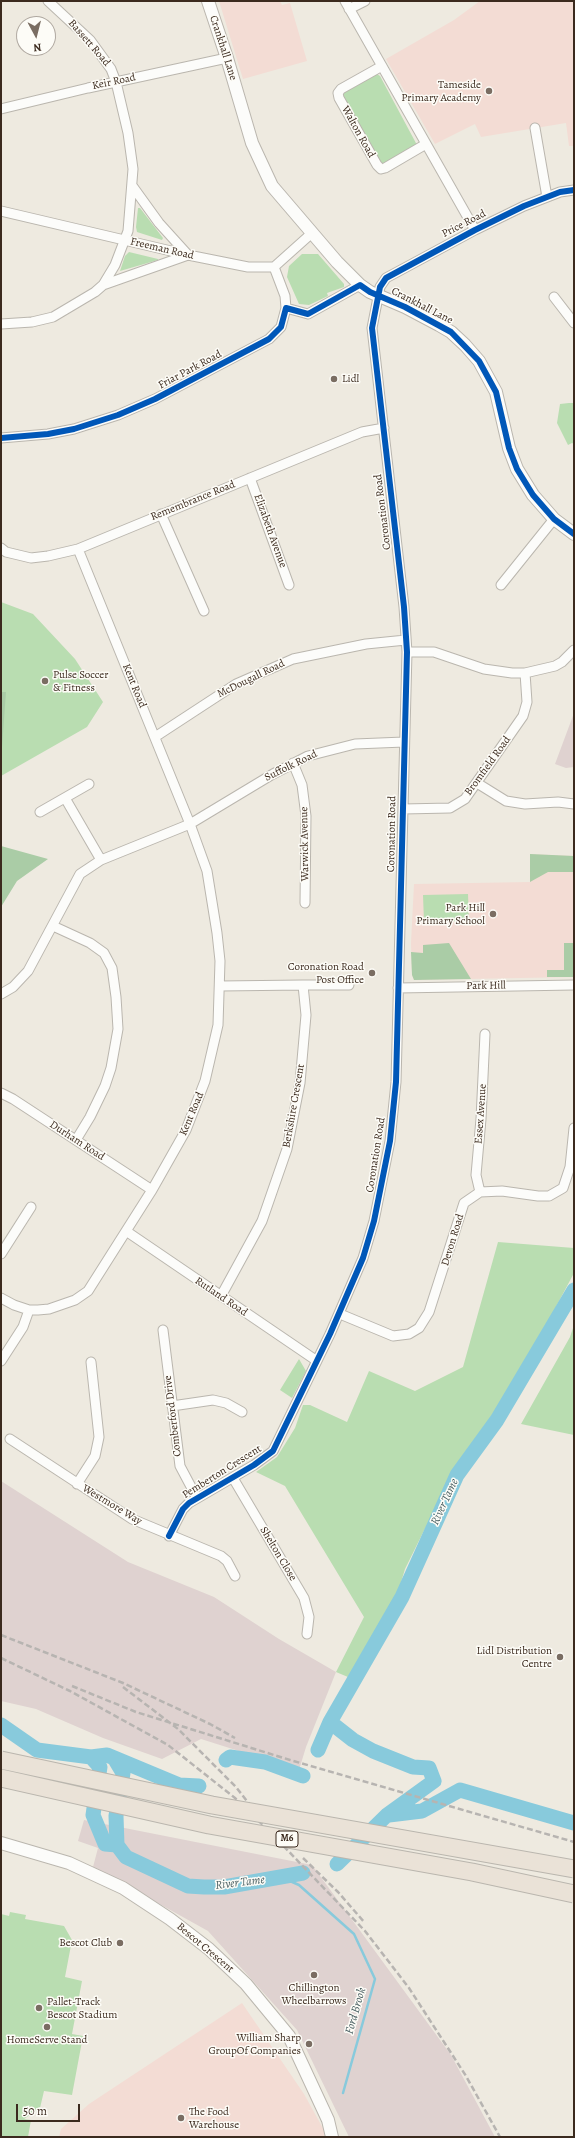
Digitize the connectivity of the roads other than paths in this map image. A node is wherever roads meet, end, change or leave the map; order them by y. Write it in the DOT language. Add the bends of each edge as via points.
graph roads {
  1 [pos="48,1"];
  2 [pos="208,1"];
  3 [pos="365,1"];
  4 [pos="347,5"];
  5 [pos="228,58"];
  6 [pos="382,66"];
  7 [pos="116,82"];
  8 [pos="1,110"];
  9 [pos="535,128"];
  10 [pos="426,144"];
  11 [pos="133,187"];
  12 [pos="574,190"];
  13 [pos="547,197"];
  14 [pos="1,211"];
  15 [pos="475,230"];
  16 [pos="312,233"];
  17 [pos="125,240"];
  18 [pos="188,255"];
  19 [pos="274,267"];
  20 [pos="103,285"];
  21 [pos="360,285"];
  22 [pos="379,296"];
  23 [pos="554,297"];
  24 [pos="286,308"];
  25 [pos="574,323"];
  26 [pos="1,324"];
  27 [pos="384,428"];
  28 [pos="1,438"];
  29 [pos="250,478"];
  30 [pos="162,514"];
  31 [pos="554,519"];
  32 [pos="574,534"];
  33 [pos="1,548"];
  34 [pos="78,549"];
  35 [pos="289,585"];
  36 [pos="501,585"];
  37 [pos="204,611"];
  38 [pos="406,640"];
  39 [pos="574,650"];
  40 [pos="407,652"];
  41 [pos="525,673"];
  42 [pos="155,738"];
  43 [pos="404,742"];
  44 [pos="293,763"];
  45 [pos="89,784"];
  46 [pos="477,784"];
  47 [pos="65,798"];
  48 [pos="574,804"];
  49 [pos="403,809"];
  50 [pos="40,812"];
  51 [pos="190,824"];
  52 [pos="101,860"];
  53 [pos="305,903"];
  54 [pos="53,926"];
  55 [pos="574,984"];
  56 [pos="303,985"];
  57 [pos="349,985"];
  58 [pos="220,986"];
  59 [pos="398,988"];
  60 [pos="1,994"];
  61 [pos="485,1034"];
  62 [pos="1,1093"];
  63 [pos="574,1128"];
  64 [pos="76,1140"];
  65 [pos="152,1190"];
  66 [pos="480,1192"];
  67 [pos="31,1206"];
  68 [pos="126,1231"];
  69 [pos="1,1254"];
  70 [pos="221,1296"];
  71 [pos="1,1298"];
  72 [pos="29,1310"];
  73 [pos="340,1314"];
  74 [pos="163,1330"];
  75 [pos="1,1361"];
  76 [pos="317,1361"];
  77 [pos="91,1362"];
  78 [pos="172,1406"];
  79 [pos="242,1412"];
  80 [pos="10,1439"];
  81 [pos="233,1478"];
  82 [pos="77,1484"];
  83 [pos="197,1498"];
  84 [pos="169,1536"];
  85 [pos="235,1576"];
  86 [pos="307,1634"];
  87 [pos="1,1760"];
  88 [pos="1,1778"];
  89 [pos="1,1843"];
  90 [pos="574,1869"];
  91 [pos="574,1894"];
  92 [pos="332,2137"];
  1 -- 7 [label="street, Bassett Road" via="90,40 111,69"];
  2 -- 5 [label="street, Crankhall Lane"];
  3 -- 4 [label="street"];
  4 -- 6 [label="street"];
  5 -- 7 [label="street, Keir Road"];
  5 -- 16 [label="street, Crankhall Lane" via="252,143 263,168 276,190"];
  6 -- 10 [label="street"];
  6 -- 10 [label="street, Walton Road" via="338,93 369,152 381,169"];
  7 -- 8 [label="street, Keir Road"];
  7 -- 11 [label="street, Bassett Road" via="131,151"];
  9 -- 13 [label="street"];
  10 -- 15 [label="street"];
  11 -- 17 [label="street, Bassett Road"];
  11 -- 18 [label="street"];
  12 -- 13 [label="street, Price Road"];
  13 -- 15 [label="street, Price Road"];
  14 -- 17 [label="street, Freeman Road"];
  15 -- 22 [label="street, Price Road" via="386,278 380,287"];
  16 -- 19 [label="street"];
  16 -- 21 [label="street, Crankhall Lane"];
  17 -- 18 [label="street, Freeman Road"];
  17 -- 20 [label="street, Bassett Road"];
  18 -- 19 [label="street, Freeman Road" via="248,267"];
  18 -- 20 [label="street, Bassett Road"];
  19 -- 24 [label="street, Friar Park Road" via="285,296"];
  20 -- 26 [label="street, Bassett Road" via="82,302 53,317 32,322"];
  21 -- 22 [label="street, Crankhall Lane"];
  21 -- 24 [label="street" via="308,314"];
  22 -- 27 [label="street, Coronation Road" via="372,328"];
  22 -- 31 [label="street, Crankhall Lane" via="451,332 479,361 496,392 510,452 517,469 533,495"];
  23 -- 25 [label="street"];
  24 -- 28 [label="street, Friar Park Road" via="282,327 270,339 155,399 118,415 74,429"];
  27 -- 29 [label="street, Remembrance Road" via="362,432"];
  27 -- 38 [label="street, Coronation Road"];
  29 -- 30 [label="street, Remembrance Road"];
  29 -- 35 [label="street, Elizabeth Avenue"];
  30 -- 34 [label="street, Remembrance Road"];
  30 -- 37 [label="street"];
  31 -- 32 [label="street, Crankhall Lane"];
  31 -- 36 [label="street"];
  33 -- 34 [label="street, Remembrance Road" via="6,552 31,558"];
  34 -- 42 [label="street, Kent Road"];
  38 -- 40 [label="street, Coronation Road"];
  38 -- 42 [label="street, McDougall Road" via="366,644 293,659 236,684"];
  39 -- 41 [label="street" via="555,666"];
  40 -- 41 [label="street" via="434,652 484,669"];
  40 -- 43 [label="street, Coronation Road"];
  41 -- 46 [label="street, Bromfield Road" via="527,702 523,716"];
  42 -- 51 [label="street, Kent Road"];
  43 -- 44 [label="street, Suffolk Road" via="341,746"];
  43 -- 49 [label="street, Coronation Road"];
  44 -- 51 [label="street, Suffolk Road"];
  44 -- 53 [label="street, Warwick Avenue" via="302,785 306,816"];
  45 -- 47 [label="street"];
  46 -- 48 [label="street" via="510,802"];
  46 -- 49 [label="street, Bromfield Road" via="465,799 450,808"];
  47 -- 50 [label="street"];
  47 -- 52 [label="street"];
  49 -- 59 [label="street, Coronation Road"];
  51 -- 52 [label="street"];
  51 -- 58 [label="street, Kent Road" via="211,889"];
  52 -- 54 [label="street" via="80,874"];
  54 -- 60 [label="street" via="28,971 13,987"];
  54 -- 64 [label="street" via="90,943 104,953 112,968 116,997 118,1029 111,1068 105,1086"];
  55 -- 59 [label="street, Park Hill"];
  56 -- 57 [label="street"];
  56 -- 58 [label="street"];
  56 -- 70 [label="street, Berkshire Crescent" via="306,1015 303,1058 288,1149 262,1221"];
  58 -- 65 [label="street, Kent Road" via="218,1025 205,1081 186,1130"];
  59 -- 73 [label="street, Coronation Road" via="396,1082 390,1141 370,1236"];
  61 -- 66 [label="street, Essex Avenue" via="476,1175"];
  62 -- 64 [label="street, Durham Road"];
  63 -- 66 [label="street" via="570,1167 563,1188 549,1196 502,1191"];
  64 -- 65 [label="street, Durham Road"];
  65 -- 68 [label="street, Kent Road"];
  66 -- 73 [label="street, Devon Road" via="464,1203 429,1312 419,1328 409,1334 393,1336"];
  67 -- 69 [label="street"];
  68 -- 70 [label="street, Rutland Road"];
  68 -- 72 [label="street, Kent Road" via="88,1291 76,1300 49,1309"];
  70 -- 76 [label="street, Rutland Road"];
  71 -- 72 [label="street, Kent Road"];
  72 -- 75 [label="street" via="24,1328"];
  73 -- 76 [label="street, Coronation Road"];
  74 -- 78 [label="street, Comberford Drive"];
  76 -- 81 [label="street, Pemberton Crescent" via="273,1451"];
  77 -- 82 [label="street" via="99,1437 95,1456"];
  78 -- 79 [label="street" via="213,1400 226,1403"];
  78 -- 83 [label="street, Comberford Drive" via="180,1466"];
  80 -- 82 [label="street, Westmore Way"];
  81 -- 83 [label="street, Pemberton Crescent"];
  81 -- 86 [label="street, Shelton Close" via="304,1598 309,1617"];
  82 -- 84 [label="street, Westmore Way" via="132,1519"];
  83 -- 84 [label="street, Pemberton Crescent" via="183,1509"];
  84 -- 85 [label="street, Westmore Way" via="221,1556 227,1561"];
  87 -- 90 [label="highway, M6, bridge" via="212,1805"];
  88 -- 91 [label="highway, M6, bridge" via="209,1825 472,1872"];
  89 -- 92 [label="street, Bescot Crescent" via="69,1863 117,1885 170,1919 209,1949 246,1984 289,2036 328,2120"];
}
